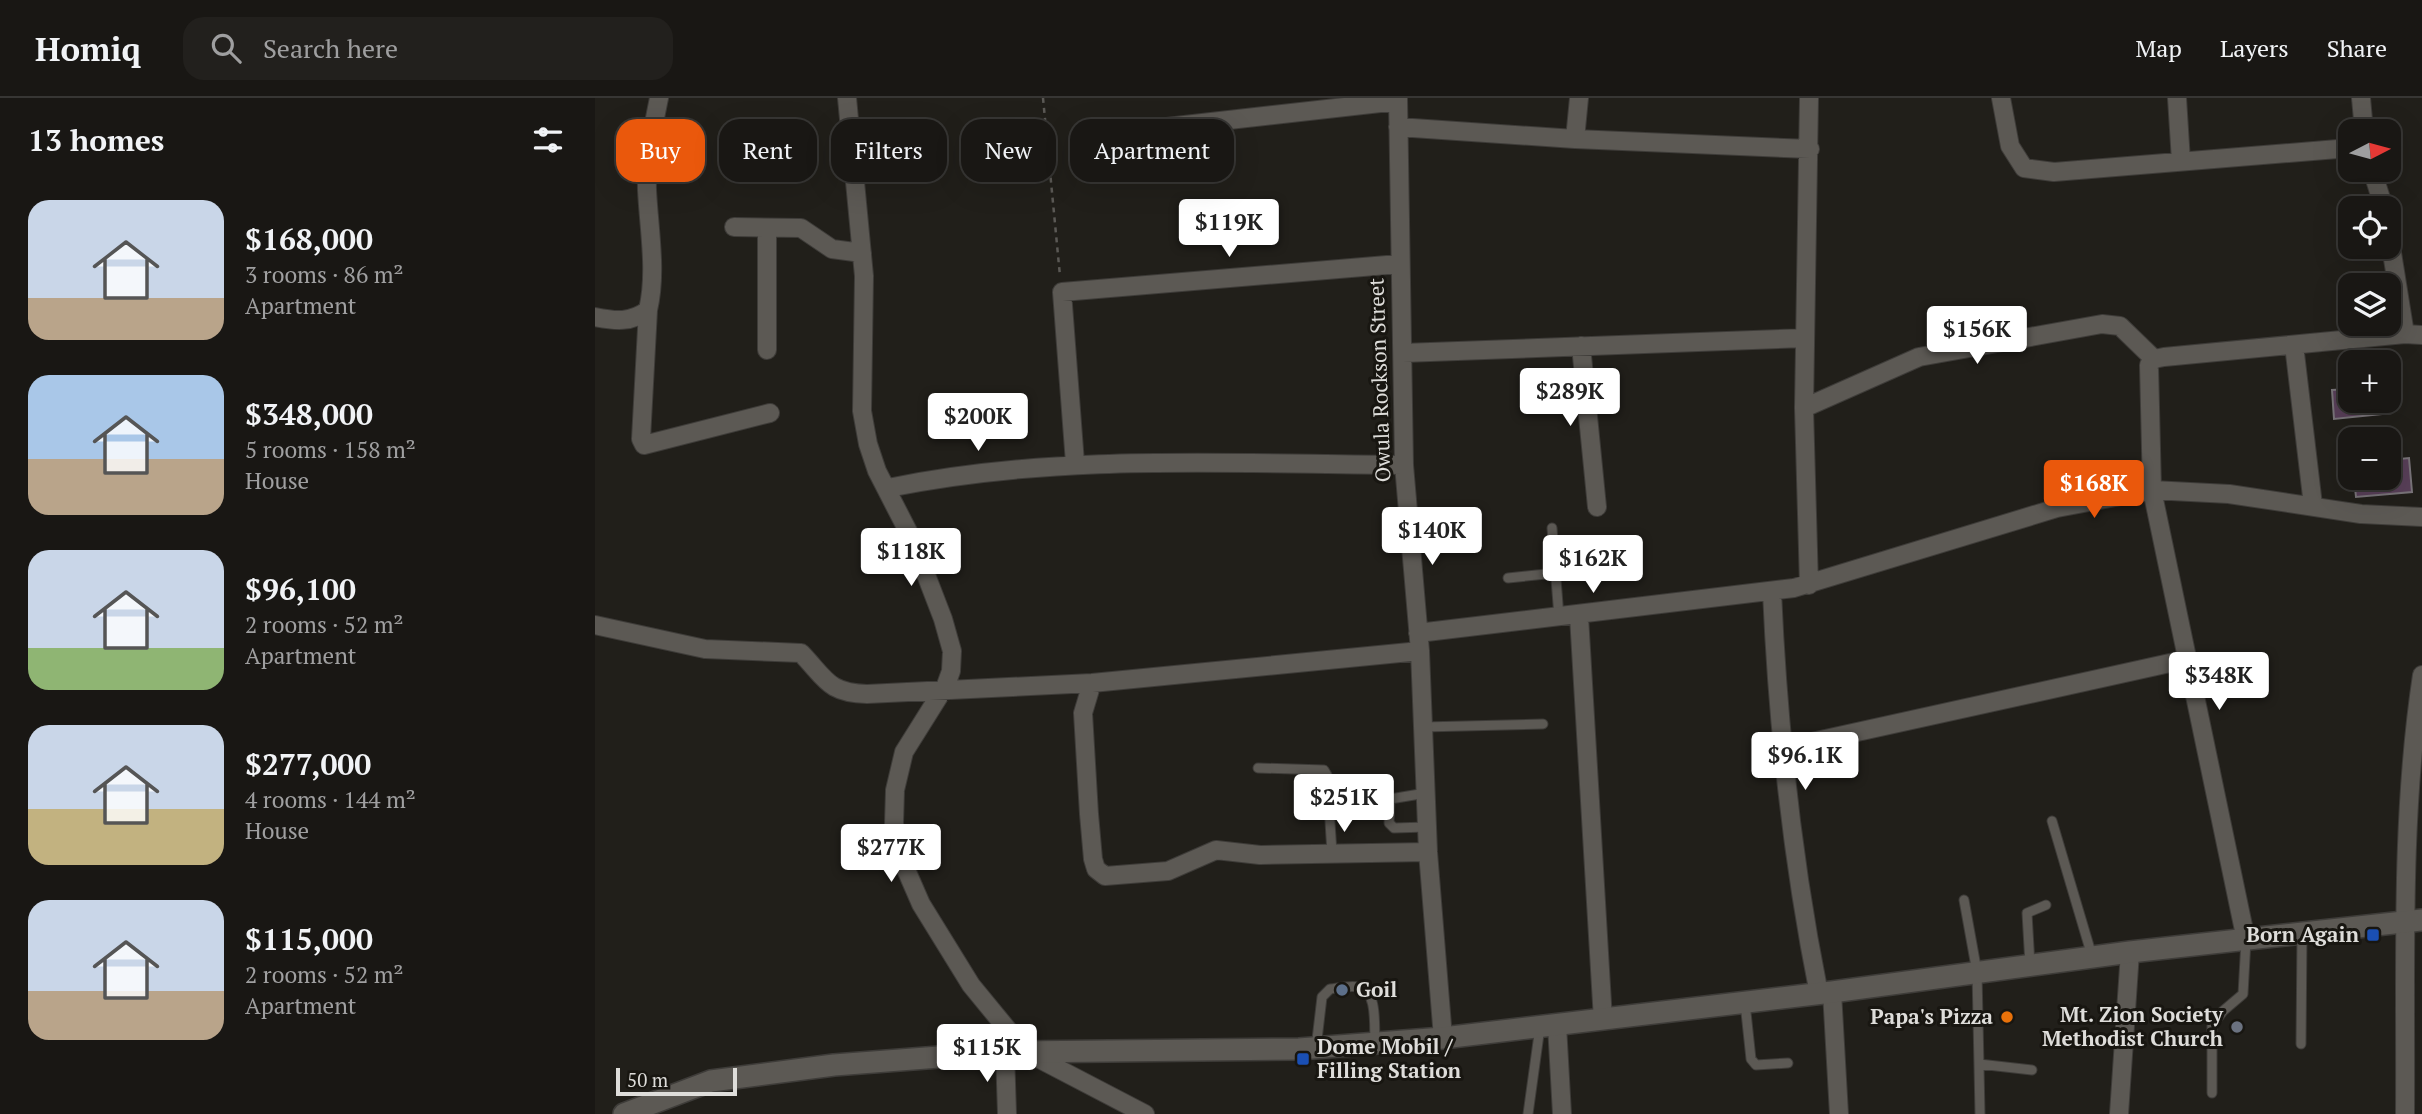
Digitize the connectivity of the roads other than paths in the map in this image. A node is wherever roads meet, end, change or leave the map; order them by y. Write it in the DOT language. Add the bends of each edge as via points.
graph roads {
  1 [pos="659,98"];
  2 [pos="847,98"];
  3 [pos="1579,98"];
  4 [pos="1809,98"];
  5 [pos="2001,98"];
  6 [pos="2176,98"];
  7 [pos="2361,98"];
  8 [pos="1398,100"];
  9 [pos="1234,119"];
  10 [pos="2363,119"];
  11 [pos="1398,127"];
  12 [pos="1575,139"];
  13 [pos="1810,149"];
  14 [pos="2338,149"];
  15 [pos="2181,160"];
  16 [pos="734,227"];
  17 [pos="767,228"];
  18 [pos="862,253"];
  19 [pos="2395,259"];
  20 [pos="1399,264"];
  21 [pos="648,310"];
  22 [pos="595,317"];
  23 [pos="2413,334"];
  24 [pos="1804,338"];
  25 [pos="2294,345"];
  26 [pos="1581,346"];
  27 [pos="767,350"];
  28 [pos="1403,353"];
  29 [pos="2154,359"];
  30 [pos="1804,408"];
  31 [pos="770,413"];
  32 [pos="1075,463"];
  33 [pos="1404,465"];
  34 [pos="888,488"];
  35 [pos="2152,490"];
  36 [pos="2313,505"];
  37 [pos="1597,507"];
  38 [pos="2422,517"];
  39 [pos="1552,528"];
  40 [pos="1556,573"];
  41 [pos="1508,578"];
  42 [pos="1809,585"];
  43 [pos="1772,592"];
  44 [pos="1579,616"];
  45 [pos="1559,618"];
  46 [pos="595,625"];
  47 [pos="1418,633"];
  48 [pos="1420,651"];
  49 [pos="2188,659"];
  50 [pos="2422,675"];
  51 [pos="1091,683"];
  52 [pos="942,693"];
  53 [pos="1543,724"];
  54 [pos="1423,727"];
  55 [pos="1780,749"];
  56 [pos="1258,768"];
  57 [pos="1426,793"];
  58 [pos="2052,821"];
  59 [pos="1427,827"];
  60 [pos="1428,852"];
  61 [pos="1332,853"];
  62 [pos="1964,900"];
  63 [pos="2046,905"];
  64 [pos="2414,921"];
  65 [pos="2302,934"];
  66 [pos="2246,940"];
  67 [pos="2130,952"];
  68 [pos="2092,957"];
  69 [pos="2030,965"];
  70 [pos="1977,972"];
  71 [pos="1826,993"];
  72 [pos="1745,1003"];
  73 [pos="1602,1020"];
  74 [pos="1548,1026"];
  75 [pos="1443,1038"];
  76 [pos="1375,1043"];
  77 [pos="2301,1044"];
  78 [pos="1316,1048"];
  79 [pos="1016,1052"];
  80 [pos="1788,1063"];
  81 [pos="1979,1064"];
  82 [pos="2032,1070"];
  83 [pos="2212,1093"];
  84 [pos="624,1114"];
  85 [pos="1007,1114"];
  86 [pos="1145,1114"];
  87 [pos="1528,1114"];
  88 [pos="1562,1114"];
  89 [pos="1839,1114"];
  90 [pos="1980,1114"];
  91 [pos="2119,1114"];
  92 [pos="2405,1114"];
  1 -- 21 [label="street" via="647,187 652,244"];
  2 -- 18 [label="street"];
  3 -- 12 [label="street"];
  4 -- 13 [label="street"];
  5 -- 15 [label="street" via="2010,146 2024,168 2053,172"];
  6 -- 15 [label="street"];
  7 -- 10 [label="street"];
  8 -- 9 [label="street"];
  8 -- 11 [label="street, Owula Rockson Street"];
  11 -- 12 [label="street"];
  11 -- 20 [label="street, Owula Rockson Street"];
  12 -- 13 [label="street"];
  13 -- 24 [label="street"];
  14 -- 15 [label="street"];
  16 -- 17 [label="street"];
  17 -- 18 [label="street" via="801,228 832,249"];
  17 -- 27 [label="street"];
  18 -- 34 [label="street" via="863,411 868,444"];
  19 -- 23 [label="street"];
  20 -- 28 [label="street, Owula Rockson Street"];
  20 -- 32 [label="street" via="1062,292"];
  21 -- 22 [label="street" via="636,319"];
  21 -- 31 [label="street" via="641,439 645,445"];
  23 -- 25 [label="street"];
  24 -- 26 [label="street"];
  24 -- 30 [label="street"];
  25 -- 29 [label="street"];
  25 -- 36 [label="street"];
  26 -- 28 [label="street"];
  26 -- 37 [label="street"];
  28 -- 33 [label="street, Owula Rockson Street"];
  29 -- 30 [label="street" via="2120,326 2102,324 1919,357"];
  29 -- 35 [label="street" via="2149,365"];
  30 -- 42 [label="street"];
  32 -- 33 [label="street"];
  32 -- 34 [label="street" via="993,470"];
  33 -- 47 [label="street, Owula Rockson Street"];
  34 -- 52 [label="street" via="943,618 951,671"];
  35 -- 36 [label="street"];
  35 -- 42 [label="street" via="2046,511"];
  35 -- 49 [label="street"];
  36 -- 38 [label="street" via="2361,514"];
  39 -- 40 [label="lane"];
  40 -- 41 [label="lane"];
  40 -- 45 [label="lane"];
  42 -- 43 [label="street"];
  43 -- 44 [label="street"];
  43 -- 55 [label="street"];
  44 -- 45 [label="street"];
  44 -- 73 [label="street"];
  45 -- 47 [label="street"];
  46 -- 52 [label="street" via="705,649 801,653 828,686 845,694"];
  47 -- 48 [label="street, Owula Rockson Street"];
  48 -- 51 [label="street"];
  48 -- 54 [label="street, Owula Rockson Street"];
  49 -- 55 [label="street"];
  49 -- 66 [label="street"];
  50 -- 64 [label="street" via="2412,759"];
  51 -- 52 [label="street"];
  51 -- 61 [label="street" via="1083,713 1089,814 1096,869 1105,876 1157,874 1216,850 1260,855"];
  52 -- 79 [label="street" via="904,752 895,790 894,824 904,865 938,933"];
  53 -- 54 [label="lane"];
  54 -- 57 [label="street, Owula Rockson Street"];
  55 -- 71 [label="street" via="1799,895"];
  56 -- 61 [label="lane" via="1324,769"];
  57 -- 59 [label="street, Owula Rockson Street"];
  57 -- 59 [label="lane" via="1394,796 1388,803 1394,828"];
  58 -- 68 [label="lane"];
  59 -- 60 [label="street, Owula Rockson Street"];
  60 -- 61 [label="street"];
  60 -- 75 [label="street, Owula Rockson Street"];
  62 -- 70 [label="lane"];
  63 -- 69 [label="lane" via="2028,913"];
  64 -- 65 [label="main road"];
  64 -- 92 [label="street"];
  65 -- 66 [label="main road"];
  65 -- 77 [label="lane"];
  66 -- 67 [label="main road"];
  66 -- 83 [label="lane" via="2243,994 2212,1026"];
  67 -- 68 [label="main road"];
  67 -- 91 [label="street"];
  68 -- 69 [label="main road"];
  69 -- 70 [label="main road"];
  70 -- 71 [label="main road"];
  70 -- 81 [label="lane"];
  71 -- 72 [label="main road"];
  71 -- 89 [label="street"];
  72 -- 73 [label="main road"];
  72 -- 80 [label="lane" via="1751,1059 1764,1066"];
  73 -- 74 [label="main road"];
  74 -- 75 [label="main road"];
  74 -- 87 [label="lane"];
  74 -- 88 [label="street"];
  75 -- 76 [label="main road"];
  76 -- 78 [label="main road"];
  76 -- 78 [label="lane" via="1371,997 1366,990 1330,989 1322,997"];
  78 -- 79 [label="main road"];
  79 -- 84 [label="main road" via="743,1076 685,1089"];
  79 -- 85 [label="street"];
  79 -- 86 [label="street"];
  81 -- 82 [label="lane"];
  81 -- 90 [label="lane"];
}
